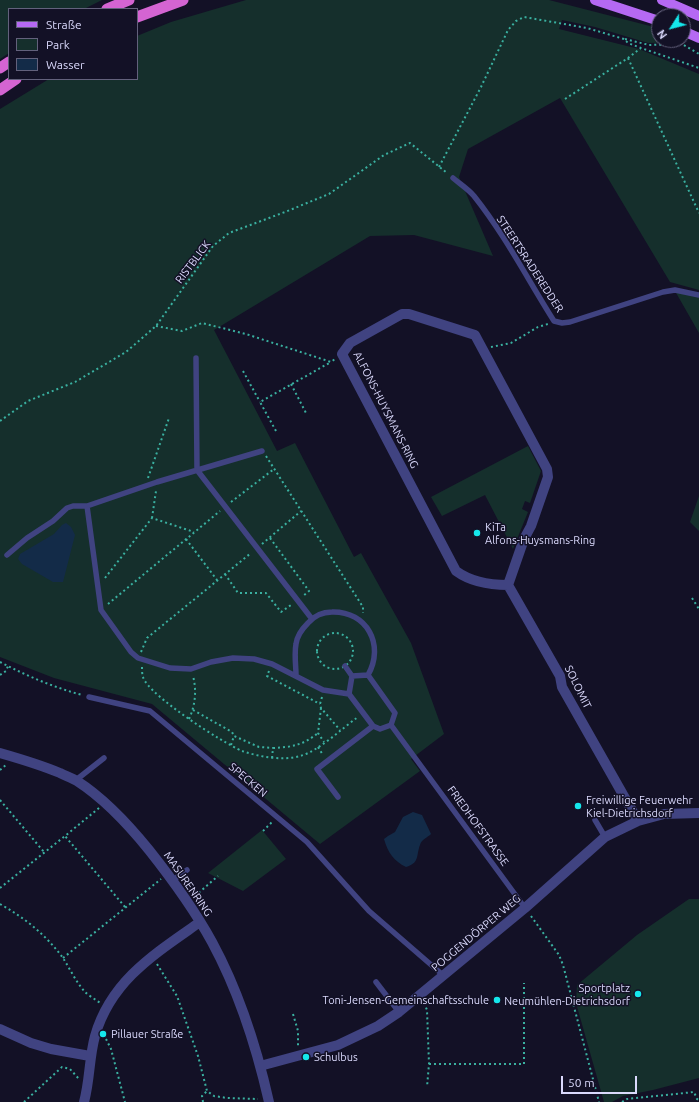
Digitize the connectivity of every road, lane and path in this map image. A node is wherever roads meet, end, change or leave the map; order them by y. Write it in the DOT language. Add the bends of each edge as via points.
graph roads {
  1 [pos="129,0"];
  2 [pos="183,0"];
  3 [pos="595,0"];
  4 [pos="662,0"];
  5 [pos="109,8"];
  6 [pos="699,16"];
  7 [pos="138,17"];
  8 [pos="651,18"];
  9 [pos="624,39"];
  10 [pos="641,48"];
  11 [pos="699,54"];
  12 [pos="628,58"];
  13 [pos="699,68"];
  14 [pos="15,80"];
  15 [pos="0,90"];
  16 [pos="565,98"];
  17 [pos="439,167"];
  18 [pos="453,178"];
  19 [pos="699,213"];
  20 [pos="699,295"];
  21 [pos="554,321"];
  22 [pos="156,326"];
  23 [pos="483,349"];
  24 [pos="342,354"];
  25 [pos="196,358"];
  26 [pos="331,362"];
  27 [pos="244,371"];
  28 [pos="291,384"];
  29 [pos="260,402"];
  30 [pos="306,413"];
  31 [pos="169,418"];
  32 [pos="0,421"];
  33 [pos="276,431"];
  34 [pos="262,451"];
  35 [pos="274,469"];
  36 [pos="197,470"];
  37 [pos="157,482"];
  38 [pos="145,487"];
  39 [pos="87,506"];
  40 [pos="225,507"];
  41 [pos="300,511"];
  42 [pos="152,518"];
  43 [pos="194,532"];
  44 [pos="186,539"];
  45 [pos="257,548"];
  46 [pos="7,555"];
  47 [pos="217,580"];
  48 [pos="508,584"];
  49 [pos="98,587"];
  50 [pos="692,598"];
  51 [pos="699,609"];
  52 [pos="101,610"];
  53 [pos="312,619"];
  54 [pos="363,622"];
  55 [pos="140,659"];
  56 [pos="0,662"];
  57 [pos="272,664"];
  58 [pos="8,666"];
  59 [pos="345,666"];
  60 [pos="191,669"];
  61 [pos="368,674"];
  62 [pos="0,675"];
  63 [pos="296,675"];
  64 [pos="352,676"];
  65 [pos="323,690"];
  66 [pos="349,694"];
  67 [pos="89,697"];
  68 [pos="320,704"];
  69 [pos="321,708"];
  70 [pos="193,710"];
  71 [pos="364,713"];
  72 [pos="188,719"];
  73 [pos="392,725"];
  74 [pos="373,726"];
  75 [pos="340,730"];
  76 [pos="318,733"];
  77 [pos="234,736"];
  78 [pos="324,742"];
  79 [pos="231,745"];
  80 [pos="273,748"];
  81 [pos="0,753"];
  82 [pos="104,758"];
  83 [pos="272,758"];
  84 [pos="76,780"];
  85 [pos="338,797"];
  86 [pos="0,800"];
  87 [pos="105,803"];
  88 [pos="699,813"];
  89 [pos="277,817"];
  90 [pos="596,820"];
  91 [pos="638,821"];
  92 [pos="263,832"];
  93 [pos="65,836"];
  94 [pos="606,837"];
  95 [pos="44,852"];
  96 [pos="187,870"];
  97 [pos="218,876"];
  98 [pos="170,877"];
  99 [pos="0,888"];
  100 [pos="188,902"];
  101 [pos="0,904"];
  102 [pos="125,907"];
  103 [pos="525,908"];
  104 [pos="200,922"];
  105 [pos="152,956"];
  106 [pos="63,958"];
  107 [pos="444,976"];
  108 [pos="376,982"];
  109 [pos="524,983"];
  110 [pos="422,995"];
  111 [pos="107,1008"];
  112 [pos="399,1012"];
  113 [pos="294,1014"];
  114 [pos="0,1029"];
  115 [pos="106,1039"];
  116 [pos="297,1055"];
  117 [pos="90,1056"];
  118 [pos="428,1064"];
  119 [pos="260,1066"];
  120 [pos="89,1084"];
  121 [pos="427,1087"];
  122 [pos="207,1090"];
  123 [pos="699,1100"];
  124 [pos="268,1101"];
  125 [pos="24,1102"];
  126 [pos="84,1102"];
  127 [pos="125,1102"];
  128 [pos="203,1102"];
  129 [pos="599,1102"];
  130 [pos="622,1102"];
  1 -- 5 [label="highway"];
  2 -- 7 [label="highway"];
  3 -- 8 [label="main road"];
  4 -- 6 [label="main road"];
  9 -- 10 [label="path"];
  9 -- 11 [label="path" via="649,44 682,44"];
  9 -- 17 [label="path" via="587,28 524,16 516,21 508,30"];
  10 -- 12 [label="path"];
  10 -- 13 [label="path"];
  12 -- 16 [label="path"];
  12 -- 19 [label="path"];
  14 -- 15 [label="highway"];
  17 -- 18 [label="path, RISTBLICK"];
  17 -- 22 [label="path, RISTBLICK" via="410,143 384,155 329,194 229,233 213,246"];
  18 -- 21 [label="lane, STEERTSRADEREDDER" via="473,195 518,260"];
  20 -- 21 [label="lane, STEERTSRADEREDDER" via="675,290 663,292 570,322"];
  21 -- 23 [label="path" via="511,343"];
  22 -- 26 [label="path" via="182,331 202,323 246,334"];
  22 -- 32 [label="path, RISTBLICK" via="126,352 75,382 28,401"];
  23 -- 24 [label="street, ALFONS-HUYSMANS-RING" via="475,335 402,314 350,343"];
  23 -- 48 [label="street, ALFONS-HUYSMANS-RING" via="547,470 548,477"];
  24 -- 26 [label="path"];
  24 -- 48 [label="street, ALFONS-HUYSMANS-RING" via="456,571 490,585"];
  25 -- 36 [label="lane"];
  26 -- 28 [label="path"];
  27 -- 29 [label="path"];
  28 -- 29 [label="path"];
  28 -- 30 [label="path"];
  29 -- 33 [label="path"];
  31 -- 38 [label="path"];
  34 -- 35 [label="path"];
  34 -- 36 [label="lane"];
  35 -- 40 [label="path"];
  35 -- 41 [label="path"];
  36 -- 37 [label="lane"];
  36 -- 40 [label="lane"];
  37 -- 38 [label="lane"];
  37 -- 42 [label="path"];
  38 -- 39 [label="lane"];
  39 -- 46 [label="lane" via="67,508"];
  39 -- 49 [label="lane"];
  40 -- 43 [label="path"];
  40 -- 45 [label="lane"];
  41 -- 45 [label="path"];
  41 -- 54 [label="path" via="363,607"];
  42 -- 43 [label="path"];
  42 -- 49 [label="path"];
  43 -- 44 [label="path"];
  44 -- 47 [label="path"];
  44 -- 52 [label="path"];
  45 -- 47 [label="path"];
  45 -- 53 [label="lane"];
  47 -- 55 [label="path" via="147,638"];
  48 -- 91 [label="street, SOLOMIT" via="560,676 562,687"];
  49 -- 52 [label="lane"];
  50 -- 51 [label="path"];
  52 -- 55 [label="lane" via="131,652"];
  53 -- 54 [label="lane" via="326,612 341,612"];
  53 -- 63 [label="lane" via="301,630 296,645"];
  54 -- 61 [label="lane" via="374,642 375,658"];
  55 -- 60 [label="lane" via="170,668"];
  55 -- 72 [label="path" via="142,677 150,687"];
  56 -- 58 [label="path"];
  57 -- 60 [label="lane" via="254,658 233,658"];
  57 -- 63 [label="lane"];
  57 -- 68 [label="path" via="267,676"];
  58 -- 62 [label="path"];
  58 -- 67 [label="path" via="39,681"];
  59 -- 59 [label="path" via="331,669 319,662 316,648 324,636 337,633 349,640 353,654"];
  59 -- 64 [label="lane"];
  60 -- 70 [label="path" via="195,683"];
  61 -- 64 [label="lane"];
  61 -- 73 [label="lane" via="395,713"];
  63 -- 65 [label="lane"];
  64 -- 66 [label="lane"];
  65 -- 66 [label="lane"];
  65 -- 68 [label="path"];
  66 -- 71 [label="lane"];
  67 -- 89 [label="lane, SPECKEN" via="150,711"];
  68 -- 69 [label="path"];
  69 -- 75 [label="path"];
  69 -- 76 [label="path"];
  70 -- 72 [label="path"];
  70 -- 77 [label="path" via="232,732"];
  71 -- 74 [label="lane"];
  71 -- 75 [label="path"];
  72 -- 79 [label="path"];
  73 -- 74 [label="lane" via="380,729"];
  73 -- 103 [label="lane, FRIEDHOFSTRASSE"];
  74 -- 85 [label="lane" via="317,769"];
  75 -- 78 [label="path"];
  76 -- 78 [label="path"];
  76 -- 80 [label="path" via="297,746"];
  77 -- 79 [label="path"];
  77 -- 80 [label="path" via="259,747"];
  78 -- 83 [label="path" via="299,756"];
  79 -- 83 [label="path"];
  80 -- 83 [label="path"];
  81 -- 84 [label="street, MASURENRING" via="39,764"];
  82 -- 84 [label="lane"];
  84 -- 87 [label="street, MASURENRING"];
  86 -- 95 [label="path"];
  87 -- 93 [label="path"];
  87 -- 98 [label="street, MASURENRING" via="129,826"];
  88 -- 91 [label="street, POGGENDÖRPER WEG" via="664,814"];
  89 -- 92 [label="path"];
  89 -- 107 [label="lane, SPECKEN" via="307,842 369,911"];
  90 -- 94 [label="lane"];
  91 -- 94 [label="street, POGGENDÖRPER WEG"];
  93 -- 95 [label="path"];
  93 -- 102 [label="path"];
  94 -- 103 [label="street, POGGENDÖRPER WEG"];
  95 -- 99 [label="path"];
  96 -- 98 [label="lane"];
  97 -- 100 [label="path"];
  98 -- 100 [label="street, MASURENRING"];
  98 -- 102 [label="path"];
  100 -- 104 [label="street, MASURENRING"];
  101 -- 106 [label="path" via="36,928"];
  102 -- 106 [label="path"];
  103 -- 107 [label="street, POGGENDÖRPER WEG"];
  103 -- 129 [label="path" via="559,955 563,965"];
  104 -- 105 [label="street"];
  104 -- 119 [label="street, MASURENRING" via="239,1001"];
  105 -- 111 [label="street" via="134,971"];
  105 -- 122 [label="path" via="177,996"];
  106 -- 111 [label="path" via="86,993"];
  107 -- 110 [label="street, POGGENDÖRPER WEG"];
  108 -- 112 [label="lane"];
  109 -- 118 [label="path" via="524,1064"];
  110 -- 112 [label="street, POGGENDÖRPER WEG"];
  110 -- 118 [label="path" via="427,1010"];
  111 -- 117 [label="street"];
  112 -- 116 [label="street, POGGENDÖRPER WEG" via="378,1026 338,1045"];
  113 -- 116 [label="path" via="298,1031"];
  114 -- 117 [label="street" via="51,1049"];
  115 -- 127 [label="path" via="112,1049"];
  116 -- 119 [label="street, POGGENDÖRPER WEG"];
  117 -- 120 [label="street"];
  118 -- 121 [label="path"];
  119 -- 124 [label="street, MASURENRING"];
  120 -- 125 [label="path" via="79,1079 70,1069 62,1067"];
  120 -- 126 [label="street"];
  122 -- 124 [label="path" via="214,1096"];
  122 -- 128 [label="path" via="202,1096"];
  123 -- 130 [label="path" via="694,1092 627,1099"];
}
